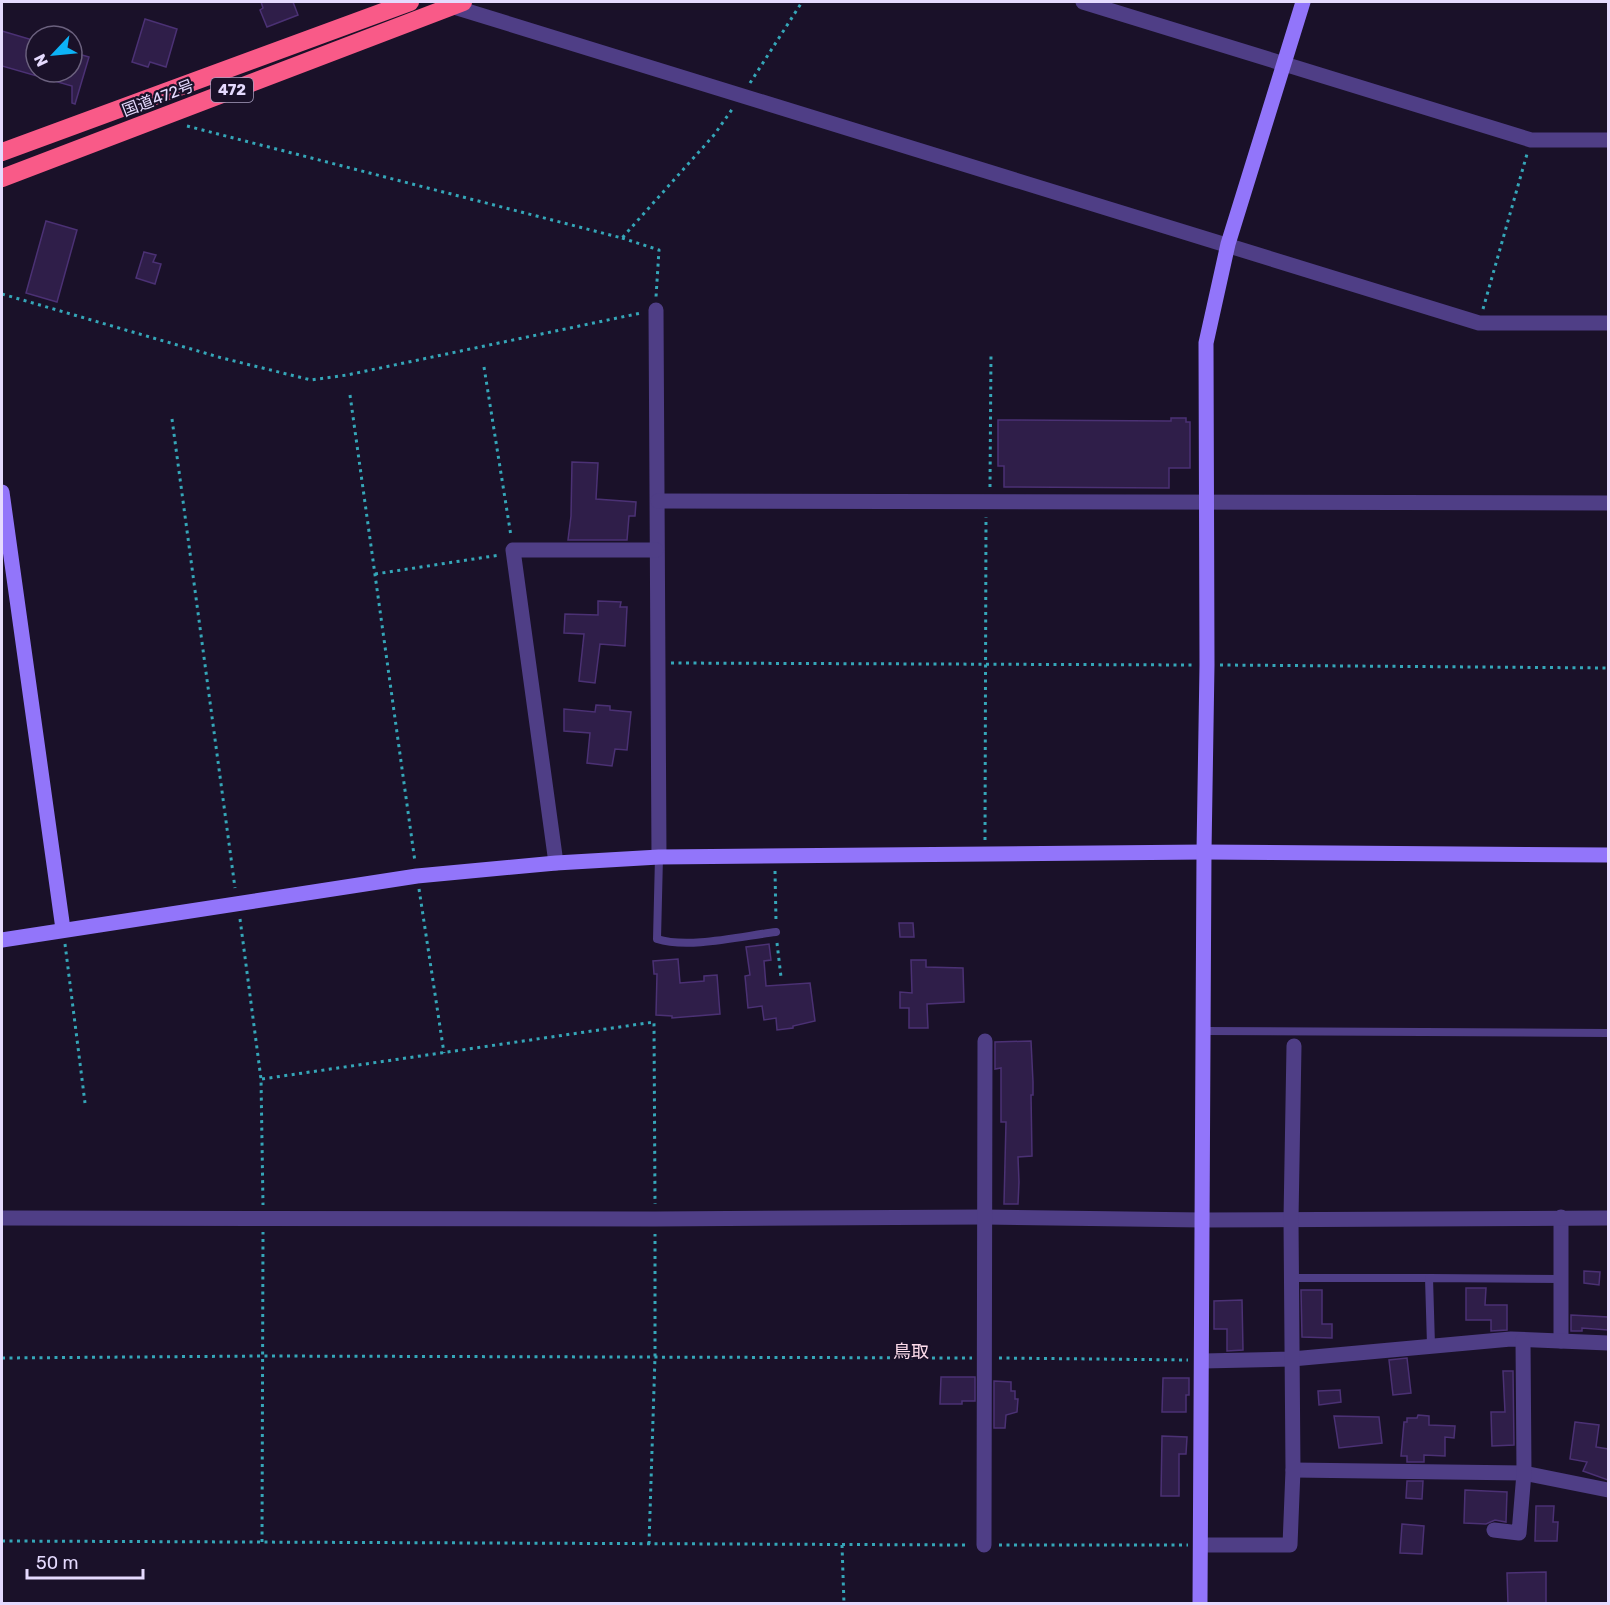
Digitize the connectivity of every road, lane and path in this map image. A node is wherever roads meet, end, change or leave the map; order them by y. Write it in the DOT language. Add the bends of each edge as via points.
graph roads {
  1 [pos="407,2"];
  2 [pos="802,2"];
  3 [pos="1083,2"];
  4 [pos="1303,2"];
  5 [pos="457,4"];
  6 [pos="1285,64"];
  7 [pos="742,95"];
  8 [pos="159,118"];
  9 [pos="1531,140"];
  10 [pos="1608,140"];
  11 [pos="2,152"];
  12 [pos="2,178"];
  13 [pos="622,238"];
  14 [pos="1228,244"];
  15 [pos="2,294"];
  16 [pos="656,310"];
  17 [pos="1479,323"];
  18 [pos="1608,323"];
  19 [pos="990,353"];
  20 [pos="484,367"];
  21 [pos="350,395"];
  22 [pos="172,418"];
  23 [pos="2,492"];
  24 [pos="658,501"];
  25 [pos="988,501"];
  26 [pos="1206,501"];
  27 [pos="1608,503"];
  28 [pos="656,550"];
  29 [pos="513,551"];
  30 [pos="375,573"];
  31 [pos="659,663"];
  32 [pos="986,665"];
  33 [pos="1207,665"];
  34 [pos="1608,668"];
  35 [pos="1204,852"];
  36 [pos="985,854"];
  37 [pos="1608,855"];
  38 [pos="775,856"];
  39 [pos="660,857"];
  40 [pos="556,863"];
  41 [pos="417,876"];
  42 [pos="237,903"];
  43 [pos="63,929"];
  44 [pos="776,932"];
  45 [pos="2,939"];
  46 [pos="781,977"];
  47 [pos="1204,1031"];
  48 [pos="1608,1033"];
  49 [pos="985,1041"];
  50 [pos="1294,1046"];
  51 [pos="444,1053"];
  52 [pos="261,1079"];
  53 [pos="85,1103"];
  54 [pos="984,1217"];
  55 [pos="1561,1217"];
  56 [pos="2,1218"];
  57 [pos="1608,1218"];
  58 [pos="263,1219"];
  59 [pos="655,1219"];
  60 [pos="1291,1219"];
  61 [pos="1202,1220"];
  62 [pos="1292,1278"];
  63 [pos="1429,1278"];
  64 [pos="1560,1279"];
  65 [pos="1523,1340"];
  66 [pos="1561,1341"];
  67 [pos="1608,1342"];
  68 [pos="1431,1345"];
  69 [pos="263,1356"];
  70 [pos="655,1357"];
  71 [pos="2,1358"];
  72 [pos="983,1358"];
  73 [pos="1292,1359"];
  74 [pos="1203,1360"];
  75 [pos="1293,1470"];
  76 [pos="1524,1473"];
  77 [pos="1608,1490"];
  78 [pos="1494,1530"];
  79 [pos="2,1541"];
  80 [pos="262,1542"];
  81 [pos="650,1544"];
  82 [pos="842,1545"];
  83 [pos="984,1545"];
  84 [pos="1201,1545"];
  85 [pos="844,1604"];
  86 [pos="1200,1604"];
  1 -- 11 [label="highway, 国道472号 / 472"];
  2 -- 7 [label="path"];
  3 -- 6 [label="street"];
  4 -- 6 [label="street"];
  5 -- 7 [label="street"];
  5 -- 8 [label="highway, 国道472号 / 472"];
  6 -- 9 [label="street"];
  6 -- 14 [label="street"];
  7 -- 13 [label="path" via="714,135"];
  7 -- 14 [label="street"];
  8 -- 12 [label="highway, 国道472号 / 472"];
  8 -- 13 [label="path"];
  9 -- 10 [label="street"];
  9 -- 17 [label="path"];
  13 -- 16 [label="path" via="659,250"];
  14 -- 17 [label="street"];
  14 -- 26 [label="street" via="1206,343"];
  15 -- 16 [label="path" via="311,380"];
  16 -- 24 [label="street"];
  17 -- 18 [label="street"];
  19 -- 25 [label="path"];
  20 -- 29 [label="path"];
  21 -- 30 [label="path"];
  22 -- 42 [label="path"];
  23 -- 43 [label="street"];
  24 -- 25 [label="street"];
  24 -- 28 [label="street"];
  25 -- 26 [label="street"];
  25 -- 32 [label="path"];
  26 -- 27 [label="street"];
  26 -- 33 [label="street"];
  28 -- 29 [label="street"];
  28 -- 31 [label="street"];
  29 -- 30 [label="path"];
  29 -- 40 [label="street"];
  30 -- 41 [label="path"];
  31 -- 32 [label="path"];
  31 -- 39 [label="street"];
  32 -- 33 [label="path"];
  32 -- 36 [label="path"];
  33 -- 34 [label="path"];
  33 -- 35 [label="street"];
  35 -- 36 [label="street"];
  35 -- 37 [label="street"];
  35 -- 47 [label="street"];
  36 -- 38 [label="street"];
  38 -- 39 [label="street"];
  38 -- 44 [label="path"];
  39 -- 40 [label="street"];
  39 -- 44 [label="lane" via="657,939 671,944 688,943"];
  40 -- 41 [label="street"];
  41 -- 42 [label="street"];
  41 -- 51 [label="path"];
  42 -- 43 [label="street"];
  42 -- 52 [label="path"];
  43 -- 45 [label="street"];
  43 -- 53 [label="path"];
  44 -- 46 [label="path"];
  47 -- 48 [label="lane"];
  47 -- 61 [label="street"];
  49 -- 54 [label="street"];
  50 -- 60 [label="street"];
  51 -- 52 [label="path"];
  51 -- 59 [label="path" via="654,1022"];
  52 -- 58 [label="path"];
  54 -- 59 [label="street"];
  54 -- 61 [label="street"];
  54 -- 72 [label="street"];
  55 -- 57 [label="street"];
  55 -- 60 [label="street"];
  55 -- 64 [label="street"];
  56 -- 58 [label="street"];
  58 -- 59 [label="street"];
  58 -- 69 [label="path"];
  59 -- 70 [label="path"];
  60 -- 61 [label="street"];
  60 -- 62 [label="street"];
  61 -- 74 [label="street"];
  62 -- 63 [label="lane"];
  62 -- 73 [label="street"];
  63 -- 64 [label="lane"];
  63 -- 68 [label="lane"];
  64 -- 66 [label="street"];
  65 -- 66 [label="street"];
  65 -- 68 [label="street"];
  65 -- 76 [label="street"];
  66 -- 67 [label="street"];
  68 -- 73 [label="street"];
  69 -- 70 [label="path"];
  69 -- 71 [label="path"];
  69 -- 80 [label="path"];
  70 -- 72 [label="path"];
  70 -- 81 [label="path"];
  72 -- 74 [label="path"];
  72 -- 83 [label="street"];
  73 -- 74 [label="street"];
  73 -- 75 [label="street"];
  74 -- 84 [label="street"];
  75 -- 76 [label="street"];
  75 -- 84 [label="street" via="1290,1545"];
  76 -- 77 [label="street"];
  76 -- 78 [label="street" via="1519,1533"];
  79 -- 80 [label="path"];
  80 -- 81 [label="path"];
  81 -- 82 [label="path"];
  82 -- 83 [label="path"];
  82 -- 85 [label="path"];
  83 -- 84 [label="path"];
  84 -- 86 [label="street"];
}
